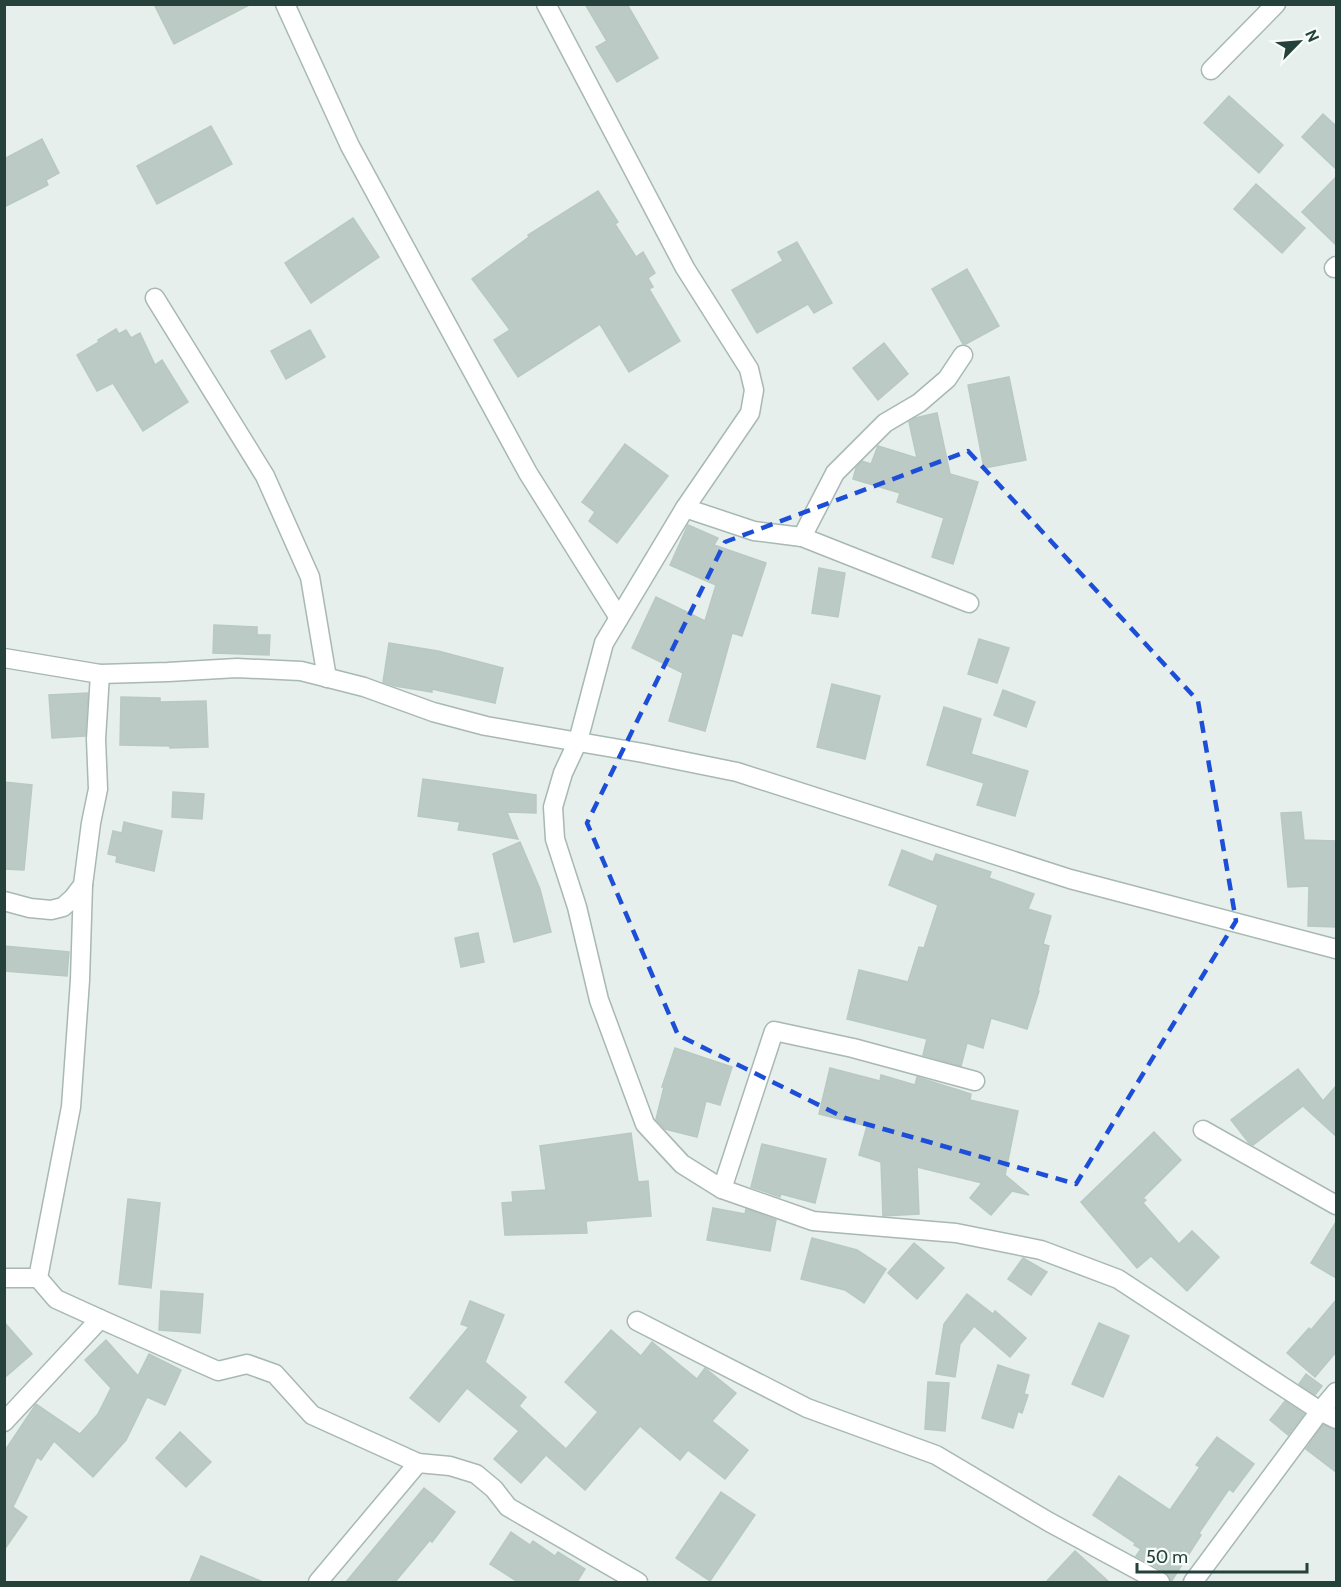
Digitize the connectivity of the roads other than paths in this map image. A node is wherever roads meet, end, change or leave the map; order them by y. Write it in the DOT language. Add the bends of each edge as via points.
graph roads {
  1 [pos="285,4"];
  2 [pos="546,4"];
  3 [pos="1276,4"];
  4 [pos="1211,70"];
  5 [pos="155,298"];
  6 [pos="963,355"];
  7 [pos="685,508"];
  8 [pos="802,537"];
  9 [pos="969,603"];
  10 [pos="619,618"];
  11 [pos="4,658"];
  12 [pos="100,674"];
  13 [pos="327,678"];
  14 [pos="578,741"];
  15 [pos="82,885"];
  16 [pos="4,901"];
  17 [pos="1336,949"];
  18 [pos="975,1081"];
  19 [pos="1203,1130"];
  20 [pos="722,1189"];
  21 [pos="1336,1205"];
  22 [pos="4,1278"];
  23 [pos="38,1278"];
  24 [pos="100,1319"];
  25 [pos="637,1321"];
  26 [pos="1336,1392"];
  27 [pos="1320,1411"];
  28 [pos="1336,1419"];
  29 [pos="4,1422"];
  30 [pos="418,1463"];
  31 [pos="318,1582"];
  32 [pos="638,1582"];
  33 [pos="1160,1582"];
  34 [pos="1192,1582"];
  1 -- 10 [label="street" via="350,146 431,296 528,472"];
  2 -- 7 [label="street" via="685,267 749,369 754,390 750,413"];
  3 -- 4 [label="street"];
  5 -- 13 [label="street" via="266,476 310,577"];
  6 -- 8 [label="street" via="947,379 919,403 885,423 835,473"];
  7 -- 8 [label="street" via="754,531"];
  7 -- 10 [label="street"];
  8 -- 9 [label="street"];
  10 -- 14 [label="street" via="604,643"];
  11 -- 12 [label="street"];
  12 -- 13 [label="street" via="237,668 301,671"];
  12 -- 15 [label="street" via="98,789"];
  13 -- 14 [label="street" via="486,726"];
  14 -- 17 [label="street" via="737,772 1070,879"];
  14 -- 20 [label="street" via="553,807 555,839 577,907 599,1000 645,1124 682,1164"];
  15 -- 16 [label="street" via="63,907 51,910"];
  15 -- 23 [label="street" via="71,1107"];
  18 -- 20 [label="street" via="774,1031"];
  19 -- 21 [label="street"];
  20 -- 27 [label="street" via="813,1221 956,1233 1041,1250 1118,1278"];
  22 -- 23 [label="street"];
  23 -- 24 [label="street" via="56,1299"];
  24 -- 29 [label="street"];
  24 -- 30 [label="street" via="218,1371 246,1364 275,1374 312,1415"];
  25 -- 33 [label="street" via="807,1407 936,1455"];
  26 -- 27 [label="street"];
  27 -- 28 [label="street"];
  27 -- 34 [label="street"];
  30 -- 31 [label="street"];
  30 -- 32 [label="street" via="450,1466 476,1474 508,1507"];
}
